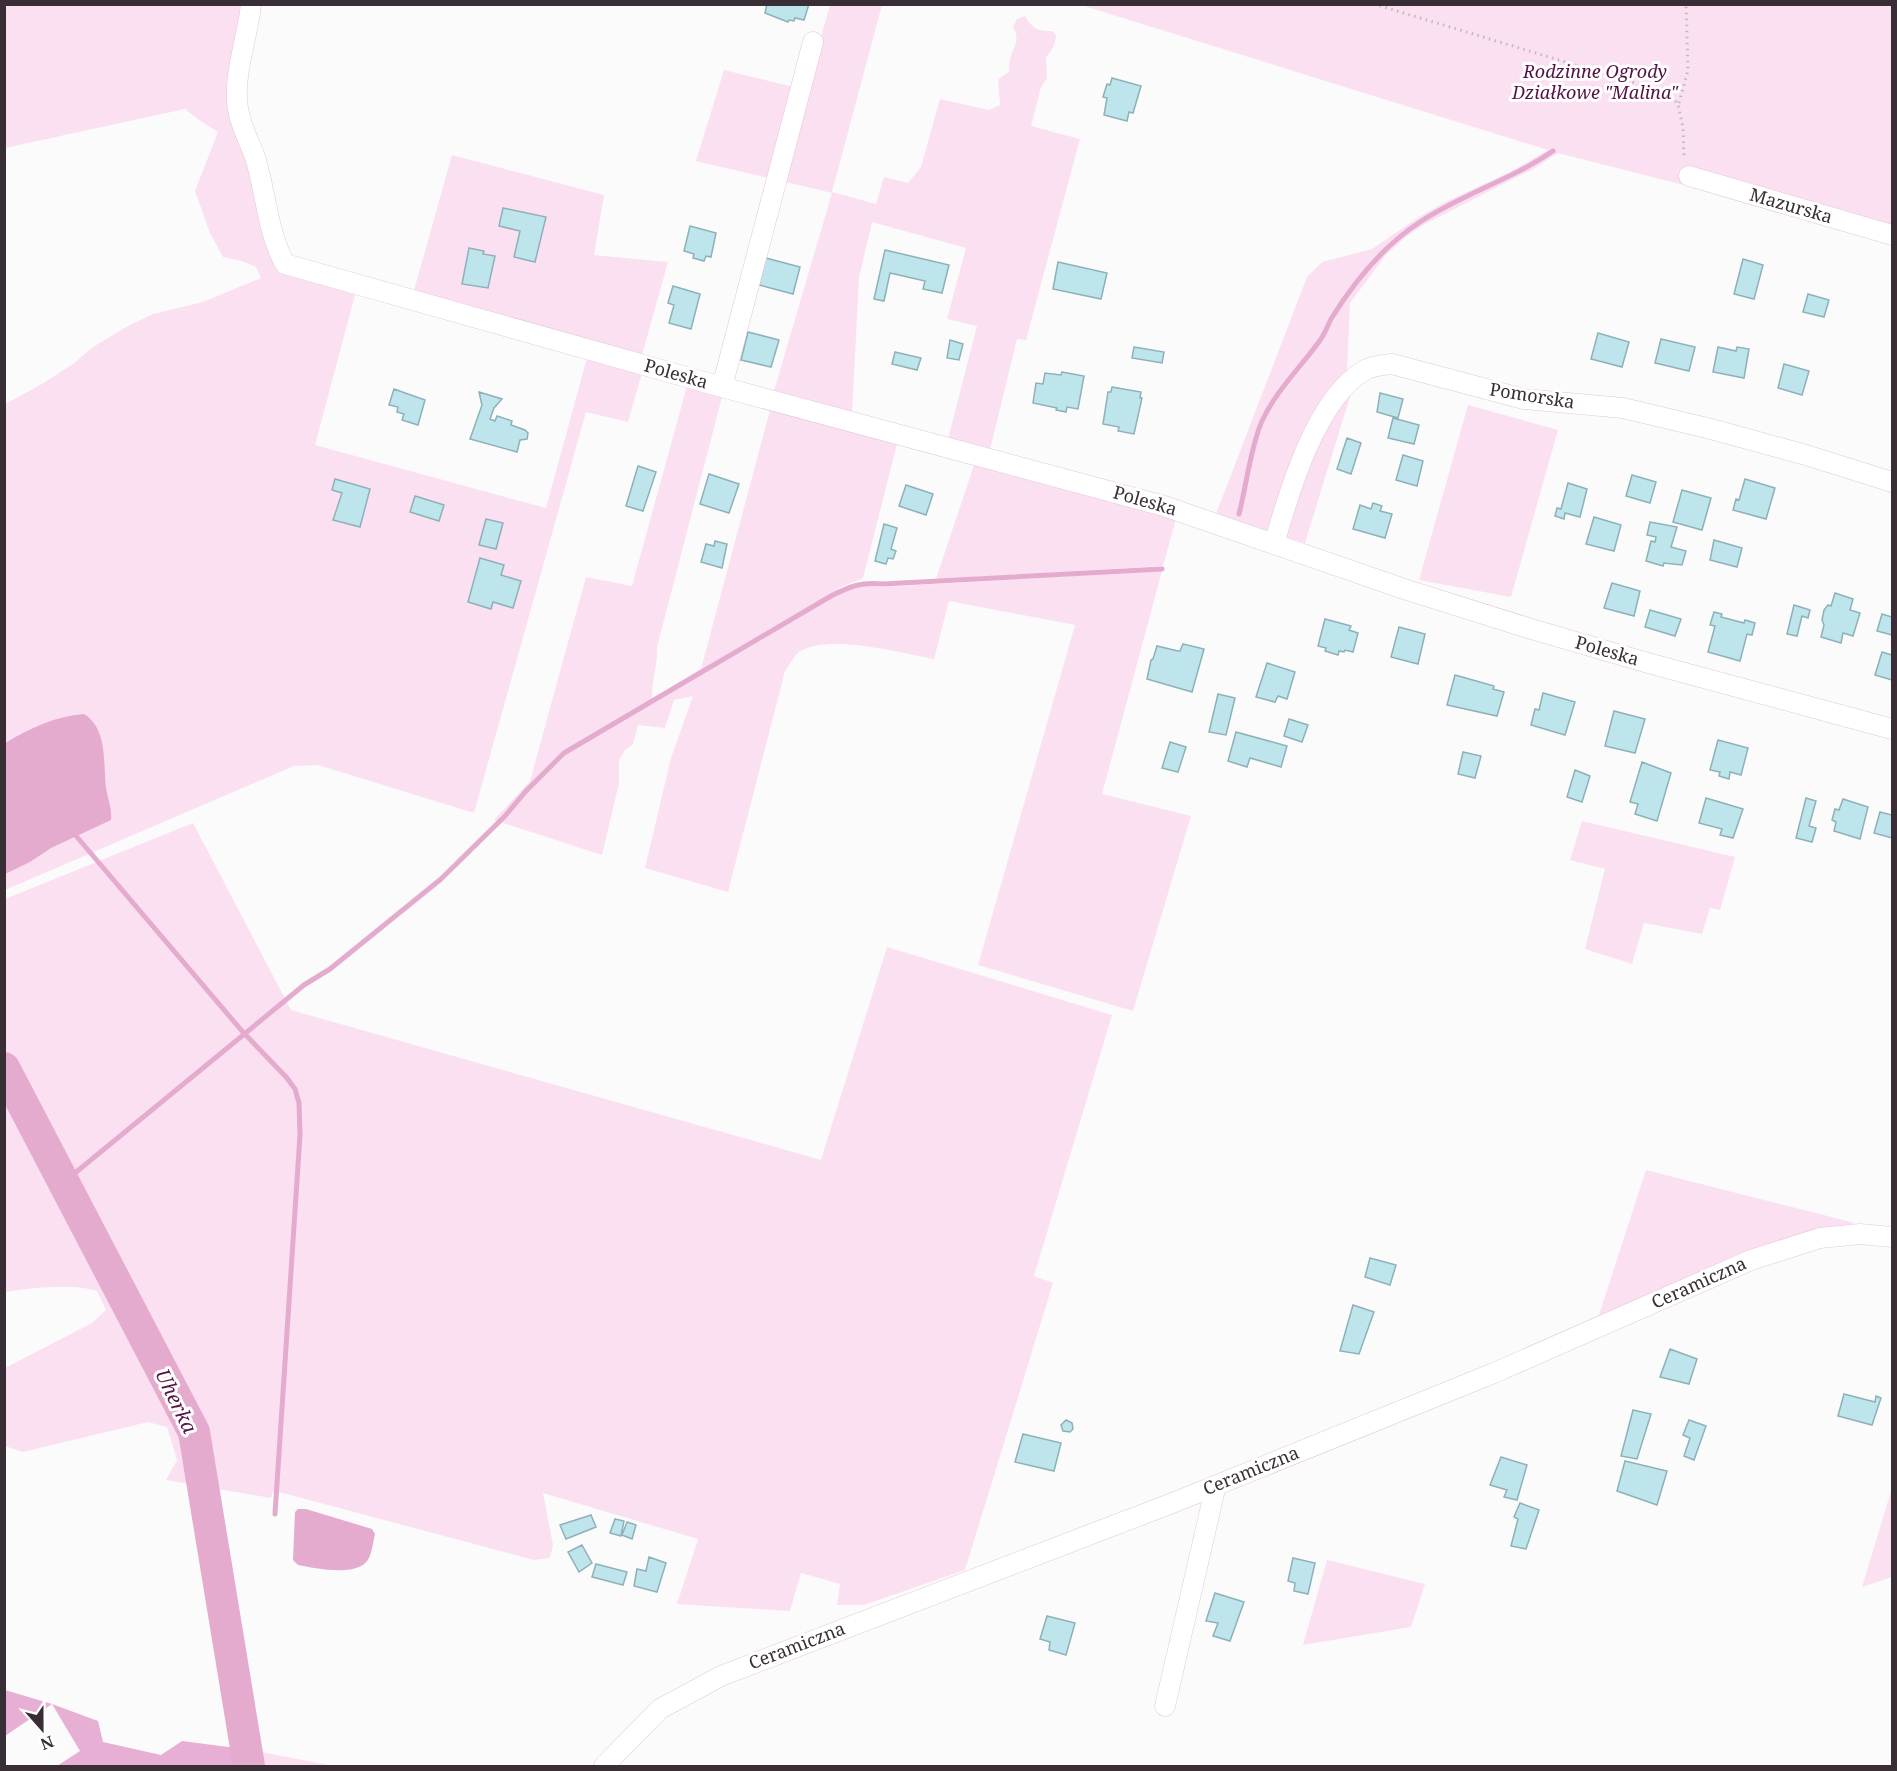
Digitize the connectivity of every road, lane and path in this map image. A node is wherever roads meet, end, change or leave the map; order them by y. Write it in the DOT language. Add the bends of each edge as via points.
graph roads {
  1 [pos="251,4"];
  2 [pos="1374,4"];
  3 [pos="1686,4"];
  4 [pos="813,42"];
  5 [pos="1678,104"];
  6 [pos="1689,176"];
  7 [pos="1893,235"];
  8 [pos="722,387"];
  9 [pos="1893,482"];
  10 [pos="1274,544"];
  11 [pos="1893,729"];
  12 [pos="1893,1237"];
  13 [pos="1216,1485"];
  14 [pos="1166,1706"];
  15 [pos="604,1767"];
  1 -- 8 [label="street, Poleska" via="237,98 276,248 285,264"];
  2 -- 5 [label="path" via="1668,93"];
  3 -- 5 [label="path" via="1688,70"];
  4 -- 8 [label="street"];
  5 -- 6 [label="path"];
  6 -- 7 [label="street, Mazurska"];
  8 -- 10 [label="street, Poleska" via="1164,506"];
  9 -- 10 [label="street, Pomorska" via="1721,431 1623,408 1524,399 1392,364 1379,365 1353,378 1326,413 1299,466"];
  10 -- 11 [label="street, Poleska" via="1528,628"];
  12 -- 13 [label="street, Ceramiczna" via="1860,1234 1820,1238 1751,1260 1494,1373"];
  13 -- 14 [label="street"];
  13 -- 15 [label="street, Ceramiczna" via="721,1676 660,1709"];
}
